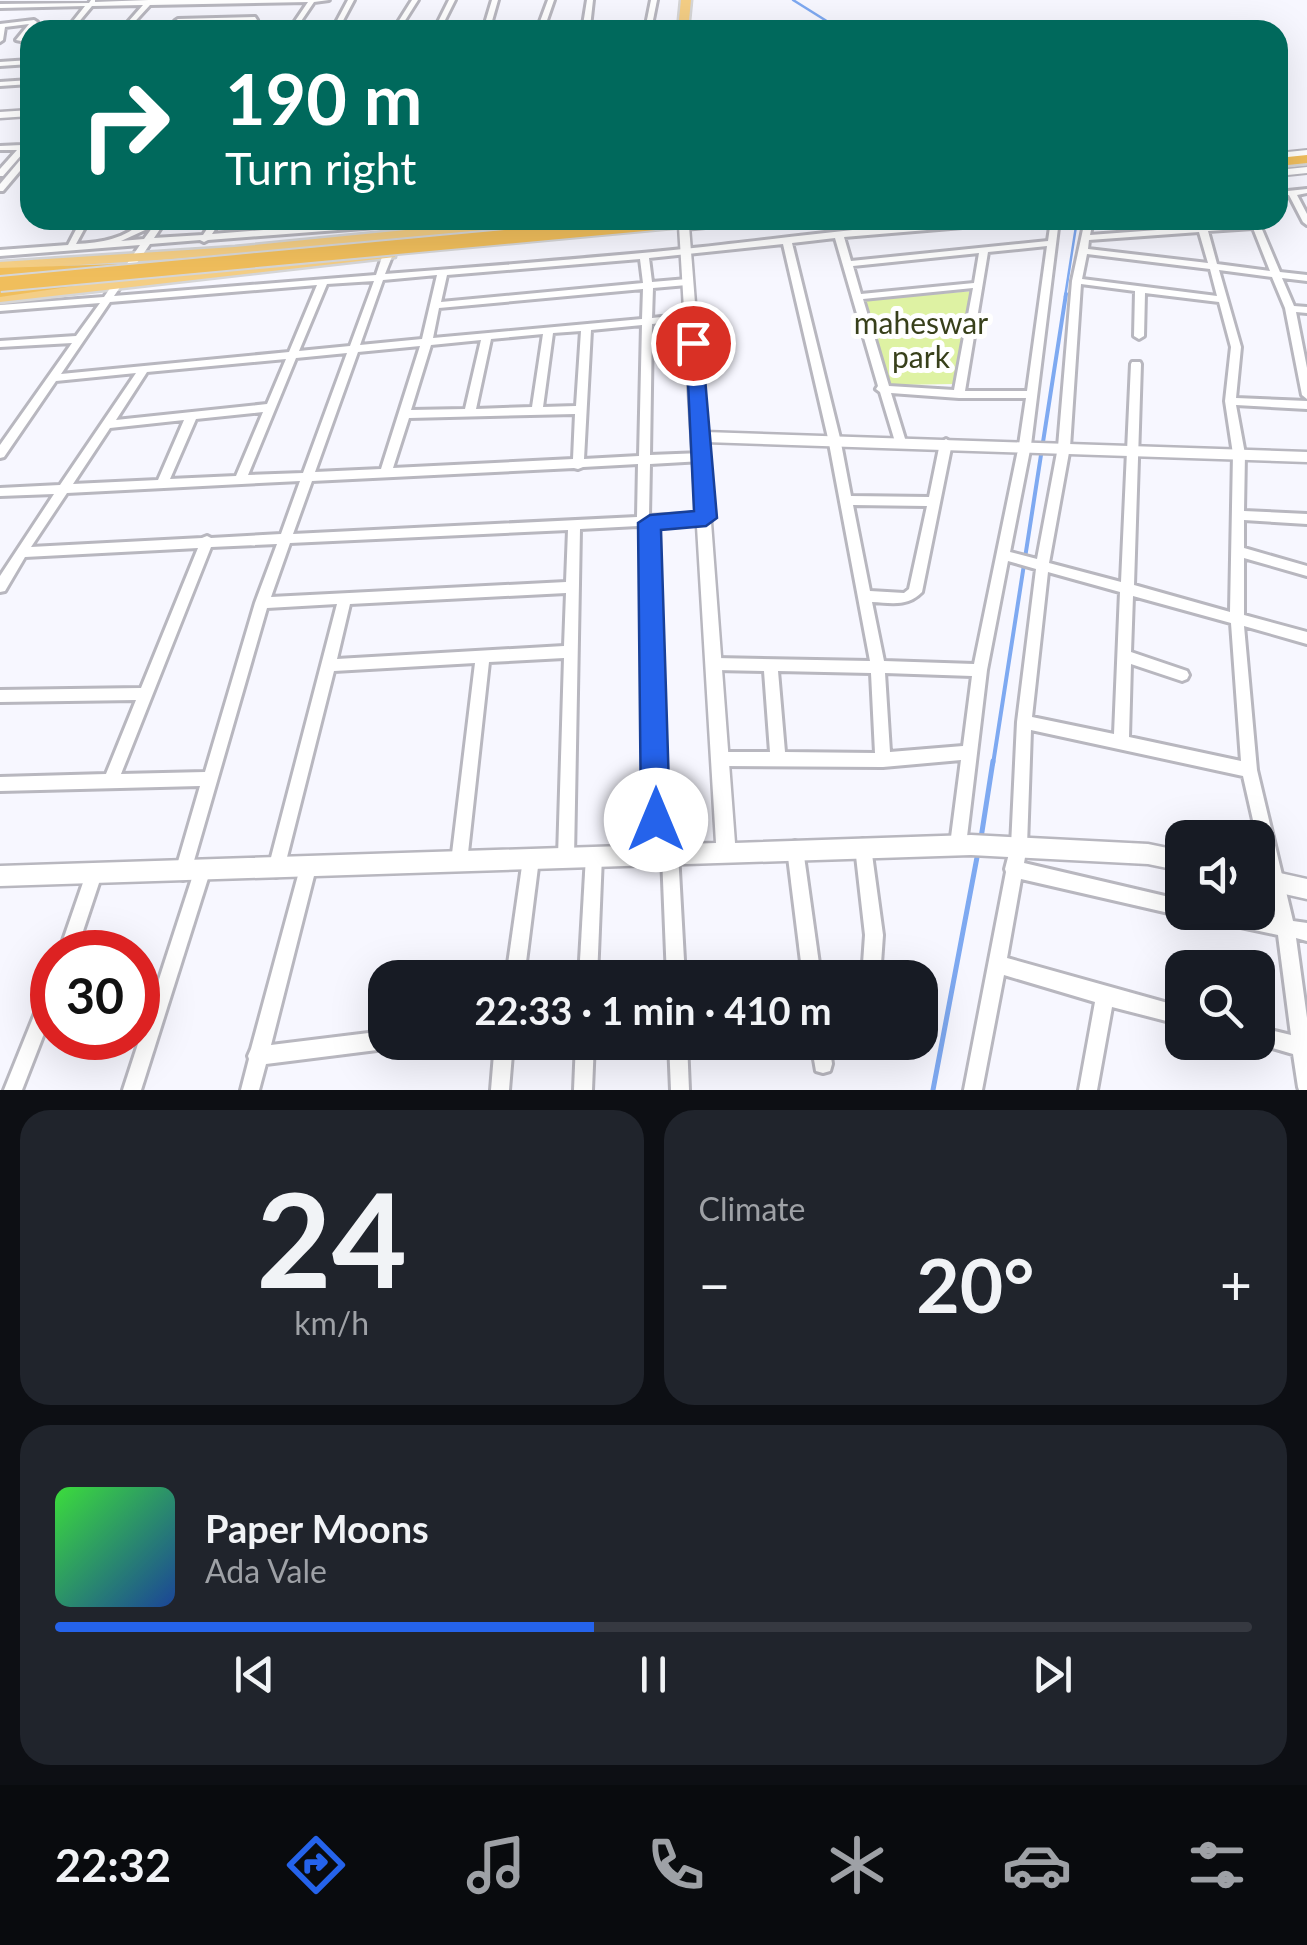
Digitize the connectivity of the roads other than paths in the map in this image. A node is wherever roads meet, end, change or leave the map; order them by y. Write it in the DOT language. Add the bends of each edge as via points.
graph roads {
  1 [pos="312,0"];
  2 [pos="326,0"];
  3 [pos="270,1"];
  4 [pos="92,2"];
  5 [pos="149,2"];
  6 [pos="192,2"];
  7 [pos="0,6"];
  8 [pos="256,19"];
  9 [pos="217,20"];
  10 [pos="20,23"];
  11 [pos="20,38"];
  12 [pos="0,40"];
  13 [pos="18,40"];
  14 [pos="20,155"];
  15 [pos="20,159"];
  16 [pos="0,174"];
  17 [pos="0,189"];
  18 [pos="1307,191"];
  19 [pos="1288,192"];
  20 [pos="1291,192"];
  21 [pos="1307,220"];
  22 [pos="80,230"];
  23 [pos="134,230"];
  24 [pos="155,230"];
  25 [pos="210,230"];
  26 [pos="300,230"];
  27 [pos="448,230"];
  28 [pos="525,230"];
  29 [pos="601,230"];
  30 [pos="613,230"];
  31 [pos="680,230"];
  32 [pos="896,230"];
  33 [pos="1053,230"];
  34 [pos="1088,230"];
  35 [pos="1195,230"];
  36 [pos="1203,230"];
  37 [pos="1259,230"];
  38 [pos="839,235"];
  39 [pos="204,238"];
  40 [pos="788,241"];
  41 [pos="1051,243"];
  42 [pos="72,244"];
  43 [pos="1086,244"];
  44 [pos="683,248"];
  45 [pos="0,250"];
  46 [pos="142,250"];
  47 [pos="984,250"];
  48 [pos="388,254"];
  49 [pos="644,256"];
  50 [pos="847,264"];
  51 [pos="1214,266"];
  52 [pos="443,272"];
  53 [pos="1279,275"];
  54 [pos="380,276"];
  55 [pos="1307,278"];
  56 [pos="1077,280"];
  57 [pos="0,281"];
  58 [pos="323,282"];
  59 [pos="688,282"];
  60 [pos="978,285"];
  61 [pos="117,287"];
  62 [pos="648,287"];
  63 [pos="1140,289"];
  64 [pos="856,297"];
  65 [pos="1223,300"];
  66 [pos="106,302"];
  67 [pos="436,305"];
  68 [pos="0,308"];
  69 [pos="1290,308"];
  70 [pos="1307,310"];
  71 [pos="690,317"];
  72 [pos="646,320"];
  73 [pos="586,326"];
  74 [pos="549,329"];
  75 [pos="487,335"];
  76 [pos="1140,336"];
  77 [pos="80,339"];
  78 [pos="427,341"];
  79 [pos="2,346"];
  80 [pos="354,348"];
  81 [pos="1303,353"];
  82 [pos="296,354"];
  83 [pos="1136,364"];
  84 [pos="144,369"];
  85 [pos="53,378"];
  86 [pos="881,389"];
  87 [pos="959,394"];
  88 [pos="1307,394"];
  89 [pos="1032,395"];
  90 [pos="1230,401"];
  91 [pos="1307,405"];
  92 [pos="272,407"];
  93 [pos="580,410"];
  94 [pos="536,411"];
  95 [pos="470,413"];
  96 [pos="403,414"];
  97 [pos="192,415"];
  98 [pos="110,424"];
  99 [pos="701,437"];
  100 [pos="834,438"];
  101 [pos="900,442"];
  102 [pos="946,443"];
  103 [pos="1029,445"];
  104 [pos="1061,447"];
  105 [pos="1134,450"];
  106 [pos="0,454"];
  107 [pos="1239,454"];
  108 [pos="702,457"];
  109 [pos="1307,457"];
  110 [pos="646,462"];
  111 [pos="578,465"];
  112 [pos="386,472"];
  113 [pos="306,475"];
  114 [pos="241,478"];
  115 [pos="162,484"];
  116 [pos="62,488"];
  117 [pos="0,492"];
  118 [pos="846,500"];
  119 [pos="934,502"];
  120 [pos="1238,515"];
  121 [pos="706,518"];
  122 [pos="1307,519"];
  123 [pos="646,523"];
  124 [pos="574,526"];
  125 [pos="285,537"];
  126 [pos="208,542"];
  127 [pos="1238,551"];
  128 [pos="21,552"];
  129 [pos="1007,556"];
  130 [pos="1039,567"];
  131 [pos="1307,571"];
  132 [pos="0,587"];
  133 [pos="572,587"];
  134 [pos="1127,590"];
  135 [pos="865,596"];
  136 [pos="345,598"];
  137 [pos="262,603"];
  138 [pos="1236,620"];
  139 [pos="1307,638"];
  140 [pos="571,652"];
  141 [pos="484,656"];
  142 [pos="1124,656"];
  143 [pos="716,664"];
  144 [pos="328,665"];
  145 [pos="770,665"];
  146 [pos="878,666"];
  147 [pos="980,670"];
  148 [pos="1182,675"];
  149 [pos="145,694"];
  150 [pos="0,696"];
  151 [pos="1024,722"];
  152 [pos="1121,743"];
  153 [pos="970,752"];
  154 [pos="721,758"];
  155 [pos="778,759"];
  156 [pos="883,760"];
  157 [pos="1248,770"];
  158 [pos="209,779"];
  159 [pos="110,782"];
  160 [pos="0,784"];
  161 [pos="1256,820"];
  162 [pos="965,845"];
  163 [pos="1017,846"];
  164 [pos="863,847"];
  165 [pos="796,849"];
  166 [pos="726,851"];
  167 [pos="663,854"];
  168 [pos="594,856"];
  169 [pos="566,857"];
  170 [pos="530,858"];
  171 [pos="1165,858"];
  172 [pos="459,862"];
  173 [pos="308,868"];
  174 [pos="276,869"];
  175 [pos="1013,870"];
  176 [pos="192,872"];
  177 [pos="94,874"];
  178 [pos="0,876"];
  179 [pos="1275,882"];
  180 [pos="1307,889"];
  181 [pos="1275,902"];
  182 [pos="1165,904"];
  183 [pos="1275,925"];
  184 [pos="1286,927"];
  185 [pos="74,930"];
  186 [pos="1307,932"];
  187 [pos="517,960"];
  188 [pos="589,960"];
  189 [pos="674,960"];
  190 [pos="810,960"];
  191 [pos="872,960"];
  192 [pos="997,964"];
  193 [pos="1105,996"];
  194 [pos="1165,1012"];
  195 [pos="1275,1040"];
  196 [pos="368,1042"];
  197 [pos="1301,1047"];
  198 [pos="30,1049"];
  199 [pos="257,1056"];
  200 [pos="502,1060"];
  201 [pos="585,1060"];
  202 [pos="679,1060"];
  203 [pos="822,1060"];
  204 [pos="823,1064"];
  205 [pos="1307,1086"];
  206 [pos="14,1090"];
  207 [pos="132,1090"];
  208 [pos="250,1090"];
  209 [pos="500,1090"];
  210 [pos="583,1090"];
  211 [pos="680,1090"];
  212 [pos="973,1090"];
  213 [pos="1088,1090"];
  1 -- 2 [label="street"];
  1 -- 3 [label="street"];
  3 -- 6 [label="street"];
  3 -- 8 [label="street"];
  4 -- 5 [label="street"];
  4 -- 7 [label="street"];
  5 -- 6 [label="street"];
  8 -- 9 [label="street"];
  10 -- 12 [label="street" via="2,25"];
  11 -- 13 [label="street"];
  12 -- 13 [label="street"];
  14 -- 16 [label="street"];
  15 -- 17 [label="street"];
  18 -- 20 [label="street"];
  19 -- 20 [label="street"];
  20 -- 21 [label="street"];
  22 -- 42 [label="street"];
  23 -- 42 [label="street" via="118,242"];
  24 -- 46 [label="street"];
  25 -- 39 [label="street"];
  26 -- 39 [label="street"];
  27 -- 46 [label="main road" via="235,251"];
  28 -- 57 [label="highway, bridge"];
  29 -- 57 [label="highway, bridge"];
  30 -- 48 [label="main road"];
  31 -- 44 [label="street"];
  32 -- 38 [label="street"];
  33 -- 41 [label="street"];
  34 -- 43 [label="street"];
  35 -- 43 [label="street"];
  36 -- 51 [label="street"];
  37 -- 53 [label="street"];
  38 -- 40 [label="street"];
  38 -- 50 [label="street"];
  39 -- 46 [label="street"];
  40 -- 44 [label="street"];
  40 -- 100 [label="street"];
  41 -- 47 [label="street"];
  41 -- 89 [label="street"];
  42 -- 45 [label="street"];
  43 -- 51 [label="street"];
  43 -- 56 [label="street"];
  44 -- 49 [label="street"];
  44 -- 59 [label="street"];
  45 -- 46 [label="street"];
  46 -- 57 [label="main road"];
  46 -- 61 [label="street"];
  47 -- 50 [label="street"];
  47 -- 60 [label="street"];
  48 -- 54 [label="street"];
  48 -- 61 [label="main road"];
  49 -- 52 [label="street"];
  49 -- 62 [label="street"];
  50 -- 64 [label="street"];
  51 -- 53 [label="street"];
  51 -- 65 [label="street"];
  52 -- 54 [label="street"];
  52 -- 67 [label="street"];
  53 -- 55 [label="street"];
  53 -- 69 [label="street"];
  54 -- 58 [label="street"];
  54 -- 80 [label="street"];
  56 -- 63 [label="street"];
  56 -- 104 [label="street"];
  57 -- 61 [label="main road"];
  58 -- 66 [label="street"];
  58 -- 82 [label="street"];
  59 -- 62 [label="street"];
  59 -- 71 [label="street"];
  60 -- 64 [label="street"];
  60 -- 87 [label="street"];
  61 -- 66 [label="street"];
  62 -- 67 [label="street"];
  62 -- 72 [label="street"];
  63 -- 65 [label="street"];
  63 -- 76 [label="street"];
  64 -- 86 [label="street"];
  65 -- 90 [label="street" via="1236,347"];
  66 -- 68 [label="street"];
  66 -- 77 [label="street"];
  67 -- 78 [label="street"];
  69 -- 70 [label="street"];
  69 -- 81 [label="street"];
  71 -- 72 [label="street"];
  71 -- 99 [label="street"];
  72 -- 73 [label="street"];
  72 -- 110 [label="street"];
  73 -- 74 [label="street"];
  73 -- 93 [label="street"];
  74 -- 75 [label="street"];
  74 -- 94 [label="street"];
  75 -- 78 [label="street"];
  75 -- 95 [label="street"];
  77 -- 79 [label="street"];
  77 -- 85 [label="street"];
  78 -- 80 [label="street"];
  78 -- 96 [label="street"];
  80 -- 82 [label="street"];
  80 -- 113 [label="street"];
  81 -- 88 [label="street"];
  82 -- 84 [label="street"];
  82 -- 92 [label="street"];
  83 -- 105 [label="street"];
  84 -- 85 [label="street"];
  84 -- 98 [label="street"];
  85 -- 106 [label="street"];
  86 -- 87 [label="street"];
  86 -- 101 [label="street"];
  87 -- 89 [label="street"];
  89 -- 103 [label="street"];
  90 -- 91 [label="street"];
  90 -- 107 [label="street"];
  92 -- 97 [label="street"];
  92 -- 114 [label="street"];
  93 -- 94 [label="street"];
  93 -- 111 [label="street"];
  94 -- 95 [label="street"];
  95 -- 96 [label="street"];
  96 -- 112 [label="street"];
  97 -- 98 [label="street"];
  97 -- 115 [label="street"];
  98 -- 116 [label="street"];
  99 -- 100 [label="street"];
  99 -- 108 [label="street"];
  100 -- 101 [label="street"];
  100 -- 118 [label="street"];
  101 -- 102 [label="street"];
  102 -- 103 [label="street"];
  102 -- 119 [label="street"];
  103 -- 104 [label="street"];
  103 -- 129 [label="street"];
  104 -- 105 [label="street"];
  104 -- 130 [label="street"];
  105 -- 107 [label="street"];
  105 -- 134 [label="street"];
  107 -- 109 [label="street"];
  107 -- 120 [label="street"];
  108 -- 110 [label="street"];
  108 -- 121 [label="street"];
  110 -- 111 [label="street"];
  110 -- 123 [label="street"];
  111 -- 112 [label="street"];
  112 -- 113 [label="street"];
  113 -- 114 [label="street"];
  113 -- 125 [label="street"];
  114 -- 115 [label="street"];
  115 -- 116 [label="street"];
  116 -- 117 [label="street"];
  116 -- 128 [label="street"];
  118 -- 119 [label="street"];
  118 -- 135 [label="street"];
  119 -- 135 [label="street" via="912,596"];
  120 -- 122 [label="street"];
  120 -- 127 [label="street"];
  121 -- 123 [label="street"];
  121 -- 143 [label="street"];
  123 -- 124 [label="street"];
  123 -- 167 [label="street"];
  124 -- 125 [label="street"];
  124 -- 133 [label="street"];
  125 -- 126 [label="street"];
  125 -- 137 [label="street"];
  126 -- 128 [label="street"];
  126 -- 149 [label="street"];
  127 -- 131 [label="street"];
  127 -- 138 [label="street"];
  128 -- 132 [label="street"];
  129 -- 130 [label="street"];
  129 -- 147 [label="street"];
  130 -- 134 [label="street"];
  130 -- 151 [label="street"];
  133 -- 136 [label="street"];
  133 -- 140 [label="street"];
  134 -- 138 [label="street"];
  134 -- 142 [label="street"];
  135 -- 146 [label="street"];
  136 -- 137 [label="street"];
  136 -- 144 [label="street"];
  137 -- 158 [label="street"];
  138 -- 139 [label="street"];
  138 -- 157 [label="street"];
  140 -- 141 [label="street"];
  140 -- 169 [label="street"];
  141 -- 144 [label="street"];
  141 -- 172 [label="street"];
  142 -- 148 [label="street"];
  142 -- 152 [label="street"];
  143 -- 145 [label="street"];
  143 -- 154 [label="street"];
  144 -- 174 [label="street"];
  145 -- 146 [label="street"];
  145 -- 155 [label="street"];
  146 -- 147 [label="street"];
  146 -- 156 [label="street"];
  147 -- 153 [label="street"];
  149 -- 150 [label="street"];
  149 -- 159 [label="street"];
  151 -- 152 [label="street"];
  151 -- 163 [label="street"];
  152 -- 157 [label="street"];
  153 -- 156 [label="street"];
  153 -- 162 [label="street"];
  154 -- 155 [label="street"];
  154 -- 166 [label="street"];
  155 -- 156 [label="street"];
  157 -- 161 [label="street"];
  158 -- 159 [label="street"];
  158 -- 176 [label="street"];
  159 -- 160 [label="street"];
  162 -- 163 [label="street"];
  162 -- 164 [label="street"];
  163 -- 171 [label="street"];
  163 -- 175 [label="street"];
  164 -- 165 [label="street"];
  164 -- 191 [label="street"];
  165 -- 166 [label="street"];
  165 -- 190 [label="street"];
  166 -- 167 [label="street"];
  167 -- 168 [label="street"];
  167 -- 189 [label="street"];
  168 -- 169 [label="street"];
  168 -- 188 [label="street"];
  169 -- 170 [label="street"];
  170 -- 172 [label="street"];
  170 -- 187 [label="street"];
  172 -- 173 [label="street"];
  173 -- 174 [label="street"];
  173 -- 199 [label="street"];
  174 -- 176 [label="street"];
  175 -- 182 [label="street"];
  175 -- 192 [label="street"];
  176 -- 177 [label="street"];
  176 -- 207 [label="street"];
  177 -- 178 [label="street"];
  177 -- 185 [label="street"];
  179 -- 180 [label="street"];
  181 -- 184 [label="street"];
  183 -- 184 [label="street"];
  184 -- 186 [label="street"];
  184 -- 197 [label="street"];
  192 -- 193 [label="street"];
  192 -- 212 [label="street"];
  193 -- 194 [label="street"];
  193 -- 213 [label="street"];
  195 -- 197 [label="street"];
  196 -- 199 [label="street"];
  197 -- 205 [label="street"];
  198 -- 206 [label="street"];
  199 -- 208 [label="street"];
  200 -- 209 [label="street"];
  201 -- 210 [label="street"];
  202 -- 211 [label="street"];
  203 -- 204 [label="street"];
}
